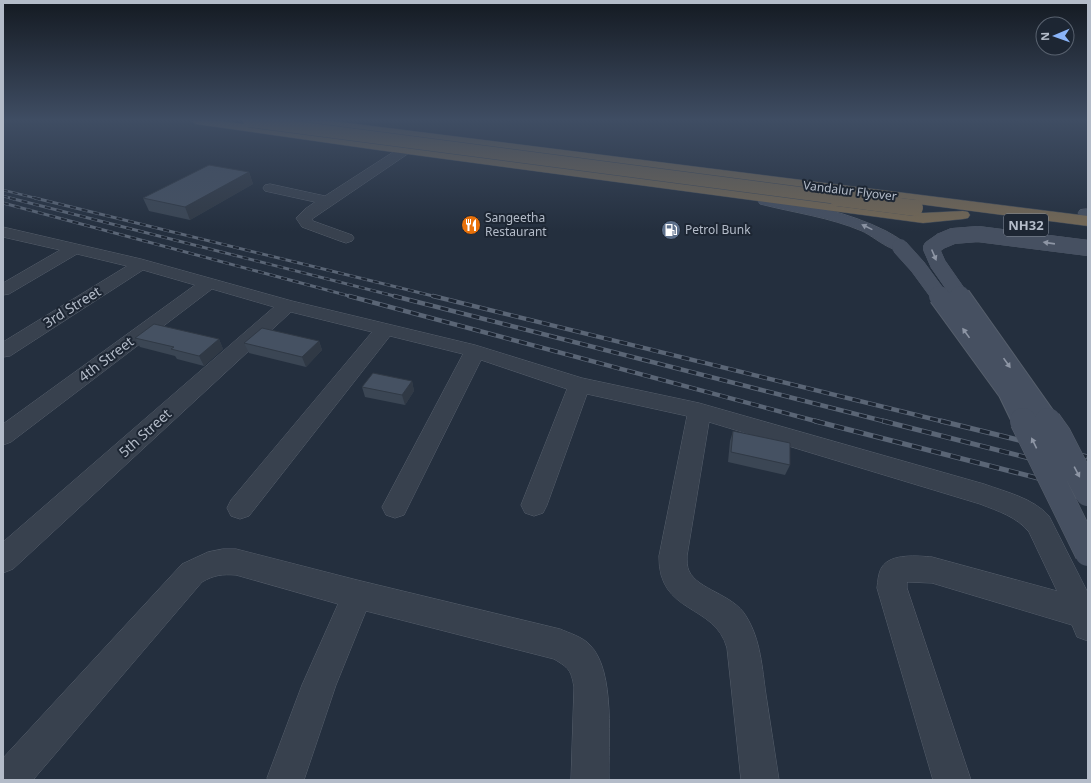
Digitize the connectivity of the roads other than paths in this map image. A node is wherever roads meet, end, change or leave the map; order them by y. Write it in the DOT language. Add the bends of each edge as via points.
graph roads {
  1 [pos="394,158"];
  2 [pos="463,158"];
  3 [pos="529,158"];
  4 [pos="588,158"];
  5 [pos="664,158"];
  6 [pos="630,179"];
  7 [pos="270,188"];
  8 [pos="328,201"];
  9 [pos="963,215"];
  10 [pos="1087,216"];
  11 [pos="3,232"];
  12 [pos="1088,234"];
  13 [pos="346,238"];
  14 [pos="76,248"];
  15 [pos="1088,248"];
  16 [pos="141,264"];
  17 [pos="209,283"];
  18 [pos="3,290"];
  19 [pos="287,305"];
  20 [pos="385,329"];
  21 [pos="3,351"];
  22 [pos="475,352"];
  23 [pos="579,385"];
  24 [pos="699,411"];
  25 [pos="3,436"];
  26 [pos="1088,493"];
  27 [pos="534,505"];
  28 [pos="395,507"];
  29 [pos="240,508"];
  30 [pos="1026,512"];
  31 [pos="1088,533"];
  32 [pos="1088,553"];
  33 [pos="3,560"];
  34 [pos="356,596"];
  35 [pos="1085,620"];
  36 [pos="286,778"];
  37 [pos="8,780"];
  38 [pos="590,780"];
  39 [pos="760,780"];
  40 [pos="952,780"];
  1 -- 8 [label="street"];
  2 -- 6 [label="highway"];
  3 -- 9 [label="highway, Vandalur Flyover / NH32, bridge"];
  4 -- 10 [label="highway, Vandalur Flyover / NH32" via="1029,214"];
  5 -- 10 [label="highway"];
  6 -- 9 [label="highway" via="923,218"];
  32 -- 6 [label="street, one-way, bridge" via="1008,391 918,267 900,247 863,224 799,206"];
  7 -- 8 [label="street"];
  8 -- 13 [label="street" via="306,216 304,221 306,224"];
  9 -- 12 [label="highway, NH32"];
  11 -- 14 [label="street"];
  14 -- 16 [label="street"];
  14 -- 18 [label="street"];
  15 -- 26 [label="street, one-way, bridge" via="970,234 946,238 931,248 938,264 1058,435"];
  16 -- 17 [label="street"];
  16 -- 21 [label="street, 3rd Street"];
  17 -- 19 [label="street"];
  17 -- 25 [label="street, 4th Street"];
  19 -- 20 [label="street"];
  19 -- 33 [label="street, 5th Street"];
  20 -- 22 [label="street"];
  20 -- 29 [label="street"];
  22 -- 23 [label="street"];
  22 -- 28 [label="street"];
  23 -- 24 [label="street"];
  23 -- 27 [label="street"];
  24 -- 30 [label="street" via="984,495"];
  24 -- 39 [label="street" via="673,556 674,571 679,583 687,592 712,604 729,617 738,631 744,648"];
  30 -- 31 [label="street"];
  30 -- 35 [label="street" via="1039,524 1050,544"];
  34 -- 36 [label="street" via="319,685"];
  34 -- 37 [label="street" via="236,562 220,560 206,565 192,573"];
  34 -- 38 [label="street" via="423,610 560,645 578,655 587,668 591,687"];
  35 -- 40 [label="street" via="932,570 910,568 897,571 893,575 892,588"];
}
